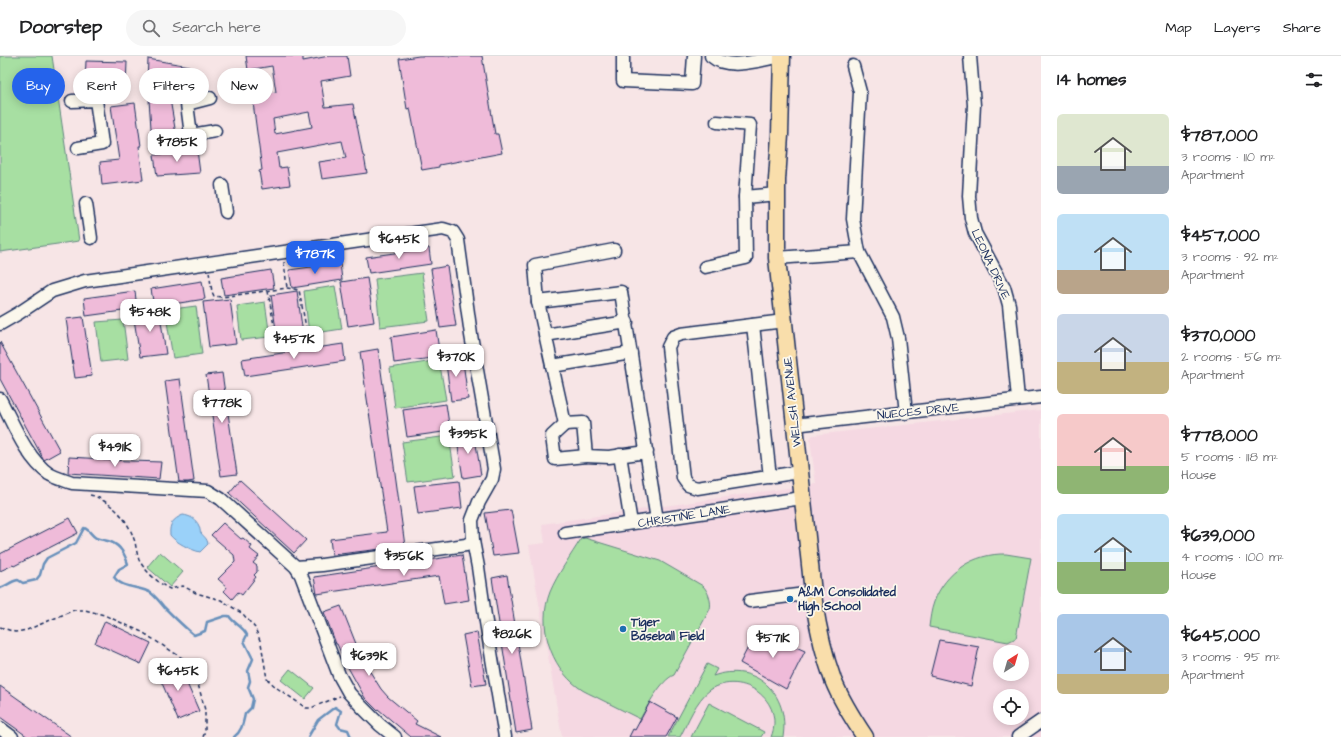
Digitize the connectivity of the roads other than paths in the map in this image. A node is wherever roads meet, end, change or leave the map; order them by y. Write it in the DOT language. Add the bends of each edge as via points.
graph roads {
  1 [pos="623,56"];
  2 [pos="694,56"];
  3 [pos="711,56"];
  4 [pos="782,56"];
  5 [pos="970,56"];
  6 [pos="759,57"];
  7 [pos="853,66"];
  8 [pos="210,98"];
  9 [pos="72,101"];
  10 [pos="717,122"];
  11 [pos="215,131"];
  12 [pos="78,148"];
  13 [pos="222,185"];
  14 [pos="777,194"];
  15 [pos="745,197"];
  16 [pos="86,204"];
  17 [pos="226,212"];
  18 [pos="91,238"];
  19 [pos="614,250"];
  20 [pos="859,252"];
  21 [pos="777,258"];
  22 [pos="705,267"];
  23 [pos="538,302"];
  24 [pos="784,321"];
  25 [pos="627,322"];
  26 [pos="0,324"];
  27 [pos="753,325"];
  28 [pos="545,335"];
  29 [pos="631,353"];
  30 [pos="552,366"];
  31 [pos="1041,397"];
  32 [pos="0,399"];
  33 [pos="1018,399"];
  34 [pos="906,413"];
  35 [pos="565,424"];
  36 [pos="794,424"];
  37 [pos="647,452"];
  38 [pos="620,455"];
  39 [pos="586,456"];
  40 [pos="799,472"];
  41 [pos="770,477"];
  42 [pos="802,498"];
  43 [pos="657,520"];
  44 [pos="631,524"];
  45 [pos="565,533"];
  46 [pos="473,541"];
  47 [pos="296,567"];
  48 [pos="813,593"];
  49 [pos="750,601"];
  50 [pos="1041,721"];
  51 [pos="0,728"];
  52 [pos="12,737"];
  53 [pos="395,737"];
  54 [pos="505,737"];
  55 [pos="864,737"];
  56 [pos="1018,737"];
  1 -- 2 [label="street" via="623,81 692,84"];
  3 -- 6 [label="street" via="716,60 740,64"];
  4 -- 6 [label="street"];
  4 -- 14 [label="main road, WELSH AVENUE"];
  5 -- 33 [label="street, LEONA DRIVE" via="974,105 969,196 971,218 975,233 1004,286 1009,305"];
  7 -- 20 [label="street" via="860,92 853,219"];
  8 -- 11 [label="street" via="187,104 191,135"];
  9 -- 12 [label="street" via="96,100 102,144"];
  10 -- 15 [label="street" via="750,126"];
  13 -- 17 [label="street"];
  14 -- 15 [label="street"];
  14 -- 21 [label="main road, WELSH AVENUE"];
  15 -- 22 [label="street" via="746,258"];
  16 -- 18 [label="street"];
  19 -- 23 [label="street" via="535,265"];
  20 -- 21 [label="street"];
  20 -- 34 [label="street" via="893,317 898,338"];
  21 -- 24 [label="main road, WELSH AVENUE"];
  23 -- 25 [label="street" via="621,292"];
  23 -- 28 [label="street"];
  24 -- 27 [label="street"];
  24 -- 36 [label="main road, WELSH AVENUE"];
  25 -- 28 [label="street"];
  25 -- 29 [label="street"];
  26 -- 46 [label="street" via="52,291 85,281 443,229 453,232 458,240 494,469 492,479 472,520"];
  27 -- 41 [label="street"];
  27 -- 41 [label="street" via="681,334 673,337 668,347 683,478 688,485 697,488"];
  28 -- 30 [label="street"];
  29 -- 30 [label="street"];
  29 -- 37 [label="street"];
  30 -- 35 [label="street"];
  31 -- 33 [label="street, NUECES DRIVE"];
  32 -- 47 [label="street" via="29,454 49,474 72,483 208,491 221,499"];
  33 -- 34 [label="street, NUECES DRIVE"];
  34 -- 36 [label="street, NUECES DRIVE"];
  35 -- 39 [label="street" via="583,423"];
  35 -- 39 [label="street" via="552,436 555,459"];
  36 -- 40 [label="main road, WELSH AVENUE"];
  37 -- 38 [label="street"];
  37 -- 43 [label="street"];
  38 -- 39 [label="street"];
  38 -- 44 [label="street"];
  40 -- 41 [label="street"];
  40 -- 42 [label="main road, WELSH AVENUE"];
  42 -- 43 [label="street, CHRISTINE LANE"];
  42 -- 48 [label="main road, WELSH AVENUE"];
  43 -- 44 [label="street, CHRISTINE LANE"];
  44 -- 45 [label="street, CHRISTINE LANE"];
  46 -- 47 [label="street" via="466,545"];
  46 -- 54 [label="street"];
  47 -- 53 [label="street" via="338,675 349,693 380,726"];
  48 -- 49 [label="street"];
  48 -- 55 [label="main road, WELSH AVENUE" via="820,636 831,675"];
  50 -- 56 [label="street"];
  51 -- 52 [label="street"];
}
